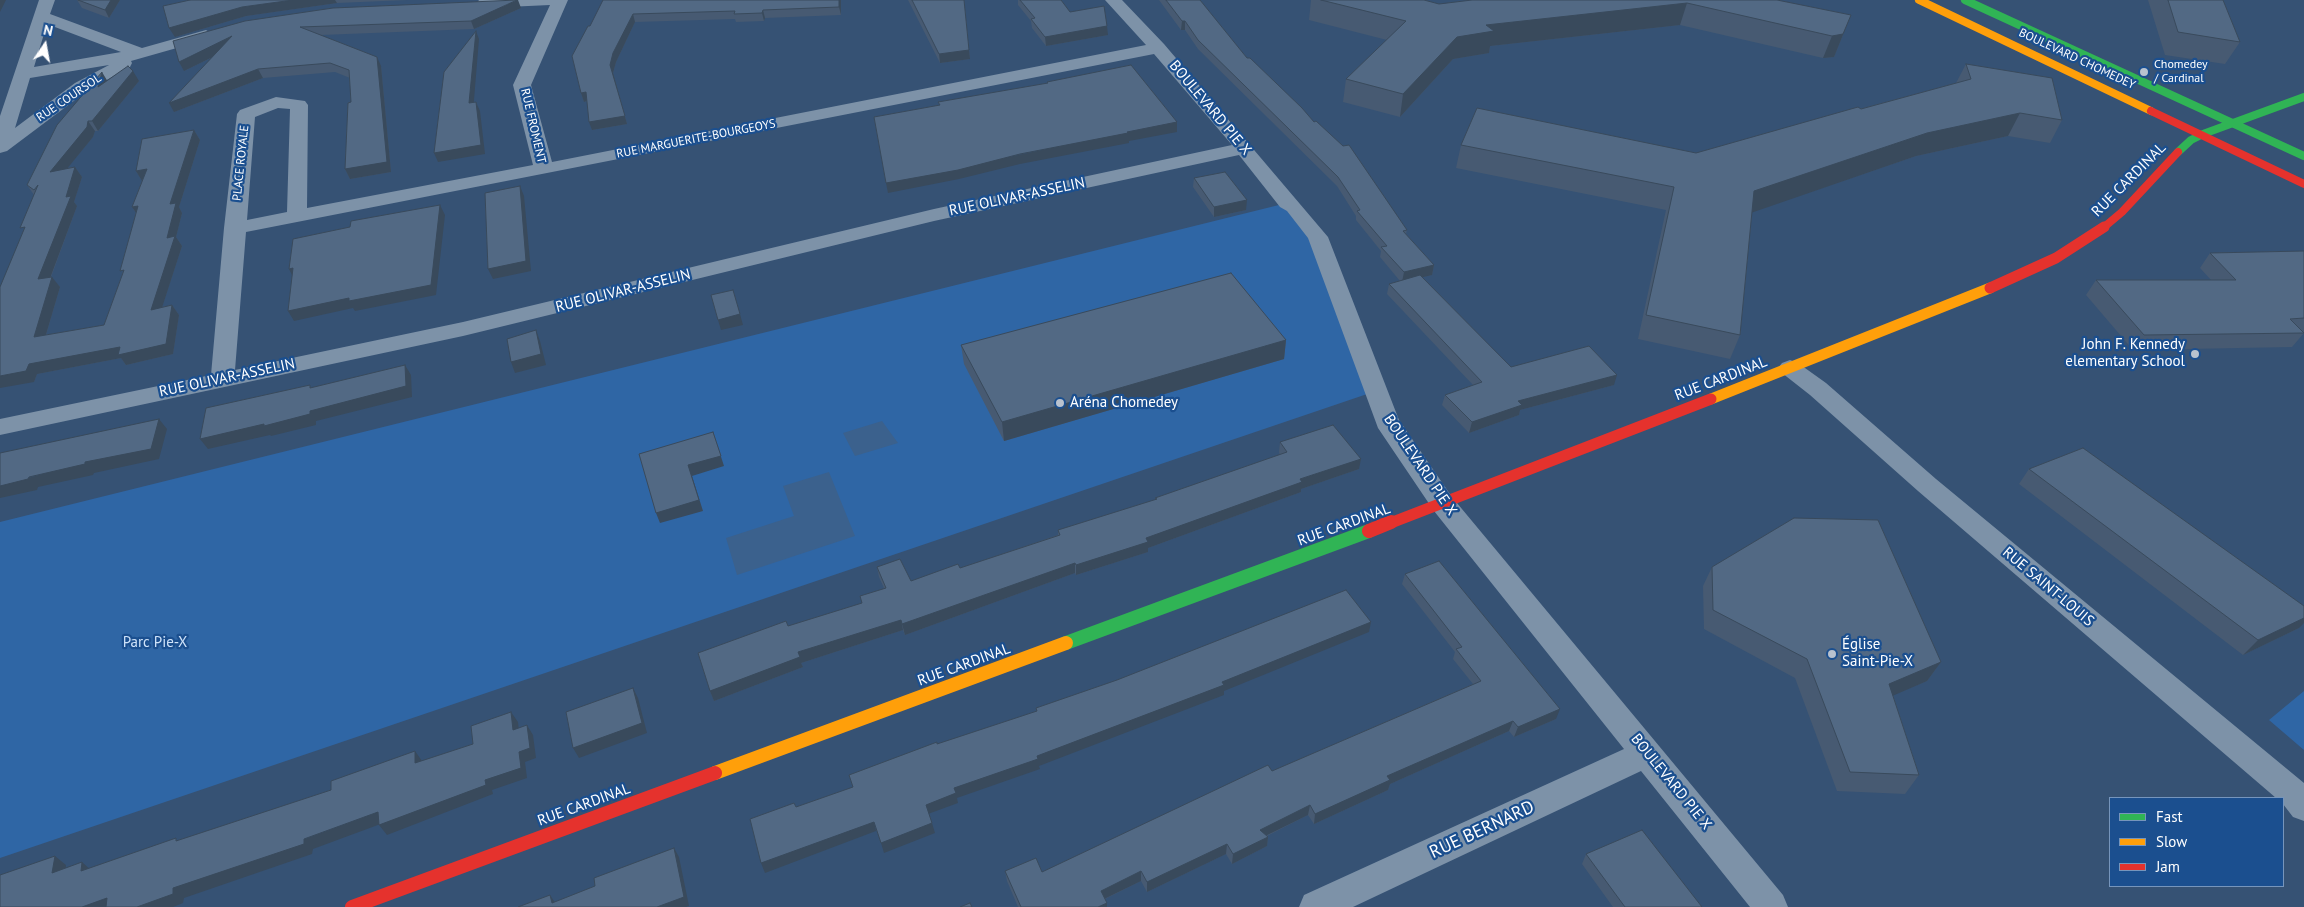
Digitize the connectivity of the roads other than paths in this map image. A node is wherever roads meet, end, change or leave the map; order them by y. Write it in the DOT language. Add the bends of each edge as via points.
graph roads {
  1 [pos="48,0"];
  2 [pos="554,0"];
  3 [pos="560,0"];
  4 [pos="1113,0"];
  5 [pos="1919,0"];
  6 [pos="1965,0"];
  7 [pos="466,4"];
  8 [pos="41,16"];
  9 [pos="218,32"];
  10 [pos="1158,48"];
  11 [pos="141,54"];
  12 [pos="23,74"];
  13 [pos="2304,97"];
  14 [pos="2234,122"];
  15 [pos="2203,134"];
  16 [pos="0,146"];
  17 [pos="1244,148"];
  18 [pos="2304,156"];
  19 [pos="544,169"];
  20 [pos="2304,184"];
  21 [pos="297,217"];
  22 [pos="234,228"];
  23 [pos="1790,368"];
  24 [pos="222,380"];
  25 [pos="0,427"];
  26 [pos="1444,504"];
  27 [pos="1647,753"];
  28 [pos="2304,806"];
  29 [pos="352,907"];
  30 [pos="1316,907"];
  31 [pos="1771,907"];
  1 -- 8 [label="street"];
  2 -- 7 [label="street"];
  3 -- 19 [label="street, RUE FROMENT" via="522,85"];
  4 -- 10 [label="street, BOULEVARD PIE X"];
  5 -- 15 [label="street, BOULEVARD CHOMEDEY"];
  6 -- 14 [label="street, BOULEVARD CHOMEDEY"];
  8 -- 11 [label="street"];
  8 -- 12 [label="street"];
  9 -- 11 [label="street, RUE COURSOL"];
  10 -- 17 [label="street, BOULEVARD PIE X"];
  10 -- 19 [label="street, RUE MARGUERITE-BOURGEOYS"];
  11 -- 12 [label="street, RUE COURSOL"];
  11 -- 16 [label="street, RUE COURSOL" via="81,87"];
  12 -- 16 [label="street"];
  13 -- 14 [label="street, RUE CARDINAL"];
  14 -- 15 [label="street, RUE CARDINAL"];
  14 -- 18 [label="street, BOULEVARD CHOMEDEY"];
  15 -- 20 [label="street, BOULEVARD CHOMEDEY"];
  15 -- 23 [label="street, RUE CARDINAL" via="2170,160 2114,220 2071,250 1976,295"];
  17 -- 24 [label="street, RUE OLIVAR-ASSELIN" via="934,215 473,326"];
  17 -- 26 [label="street, BOULEVARD PIE X" via="1318,237 1388,422"];
  19 -- 21 [label="street, RUE MARGUERITE-BOURGEOYS"];
  21 -- 22 [label="street, RUE MARGUERITE-BOURGEOYS"];
  21 -- 22 [label="street, PLACE ROYALE" via="299,105 276,102 246,114"];
  22 -- 24 [label="street, PLACE ROYALE"];
  23 -- 26 [label="street, RUE CARDINAL"];
  23 -- 28 [label="street, RUE SAINT-LOUIS" via="2300,799"];
  24 -- 25 [label="street, RUE OLIVAR-ASSELIN"];
  26 -- 27 [label="street, BOULEVARD PIE X"];
  26 -- 29 [label="street, RUE CARDINAL"];
  27 -- 30 [label="street, RUE BERNARD"];
  27 -- 31 [label="street, BOULEVARD PIE X"];
}
